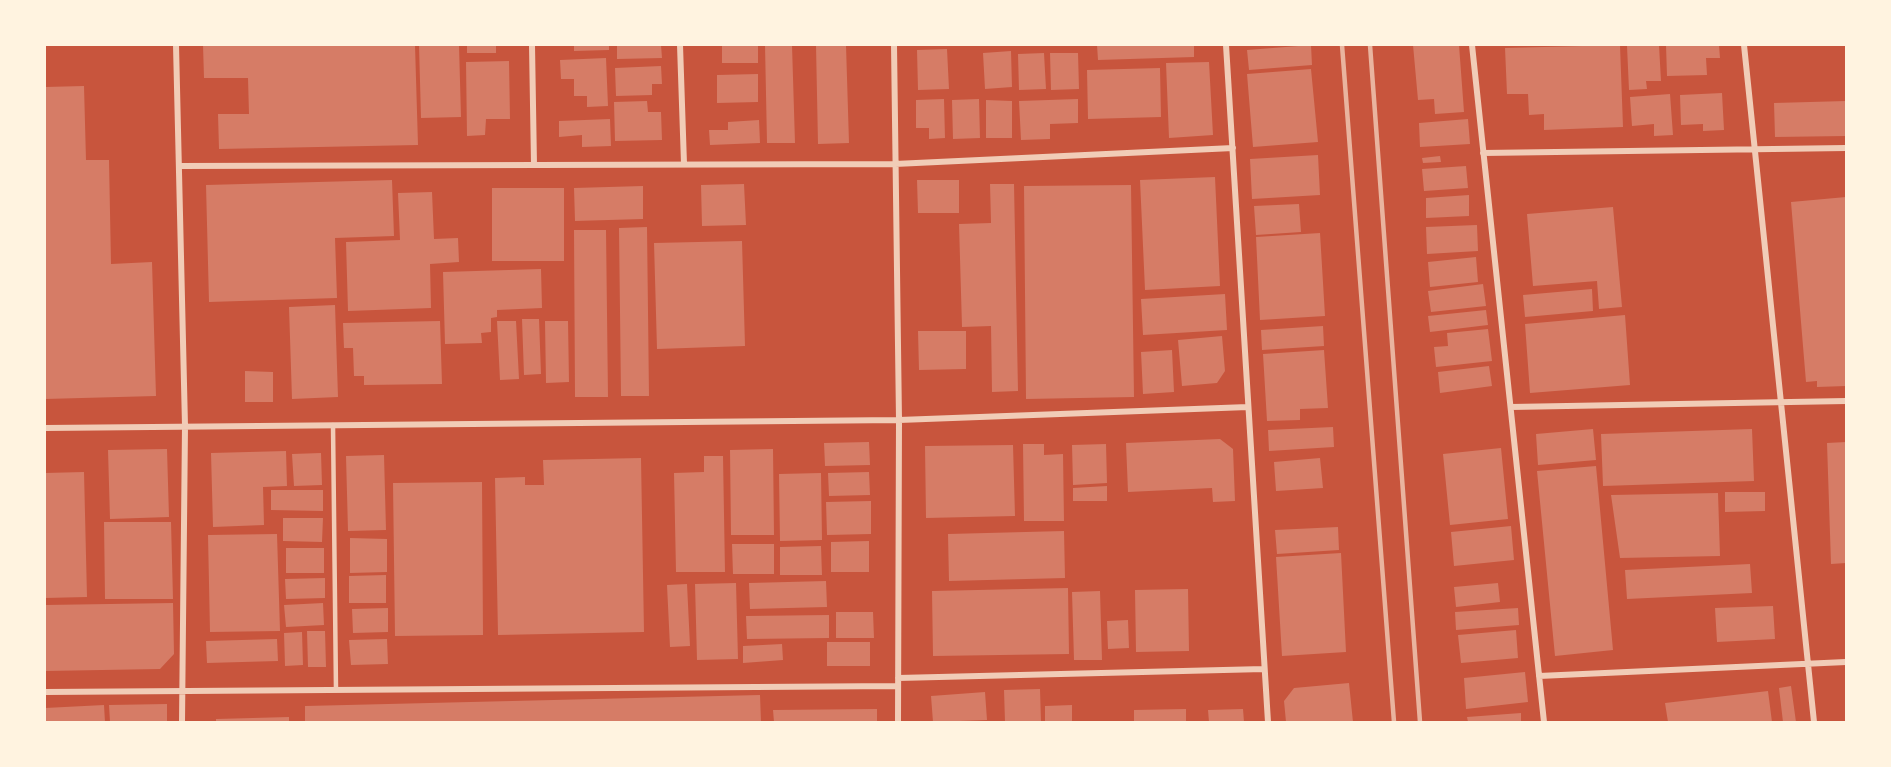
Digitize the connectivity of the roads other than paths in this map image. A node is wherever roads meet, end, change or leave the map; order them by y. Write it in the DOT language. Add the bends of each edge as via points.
graph roads {
  1 [pos="176,45"];
  2 [pos="532,45"];
  3 [pos="680,45"];
  4 [pos="894,45"];
  5 [pos="1226,45"];
  6 [pos="1472,45"];
  7 [pos="1744,45"];
  8 [pos="1233,148"];
  9 [pos="1846,148"];
  10 [pos="1753,149"];
  11 [pos="1483,153"];
  12 [pos="684,164"];
  13 [pos="895,164"];
  14 [pos="534,165"];
  15 [pos="179,166"];
  16 [pos="1846,401"];
  17 [pos="1780,403"];
  18 [pos="1248,407"];
  19 [pos="1511,408"];
  20 [pos="899,420"];
  21 [pos="333,425"];
  22 [pos="185,426"];
  23 [pos="45,429"];
  24 [pos="1846,662"];
  25 [pos="1808,664"];
  26 [pos="1264,669"];
  27 [pos="1539,676"];
  28 [pos="898,678"];
  29 [pos="898,687"];
  30 [pos="336,690"];
  31 [pos="182,691"];
  32 [pos="45,692"];
  33 [pos="182,722"];
  34 [pos="898,722"];
  35 [pos="1268,722"];
  36 [pos="1544,722"];
  37 [pos="1814,722"];
  1 -- 15 [label="street"];
  2 -- 14 [label="street"];
  3 -- 12 [label="street"];
  4 -- 13 [label="street"];
  5 -- 8 [label="street"];
  6 -- 11 [label="street"];
  7 -- 10 [label="street"];
  8 -- 13 [label="street"];
  8 -- 18 [label="street"];
  9 -- 10 [label="street"];
  10 -- 11 [label="street"];
  10 -- 17 [label="street"];
  11 -- 19 [label="street"];
  12 -- 13 [label="street"];
  12 -- 14 [label="street"];
  13 -- 20 [label="street"];
  14 -- 15 [label="street"];
  15 -- 22 [label="street"];
  16 -- 17 [label="street"];
  17 -- 19 [label="street"];
  17 -- 25 [label="street"];
  18 -- 20 [label="street"];
  18 -- 26 [label="street"];
  19 -- 27 [label="street"];
  20 -- 21 [label="street"];
  20 -- 28 [label="street"];
  21 -- 22 [label="street"];
  21 -- 30 [label="lane"];
  22 -- 23 [label="street"];
  22 -- 31 [label="street"];
  24 -- 25 [label="street"];
  25 -- 27 [label="street"];
  25 -- 37 [label="street"];
  26 -- 28 [label="street"];
  26 -- 35 [label="street"];
  27 -- 36 [label="street"];
  28 -- 29 [label="street"];
  29 -- 30 [label="street"];
  29 -- 34 [label="street"];
  30 -- 31 [label="street"];
  31 -- 32 [label="street"];
  31 -- 33 [label="street"];
}
